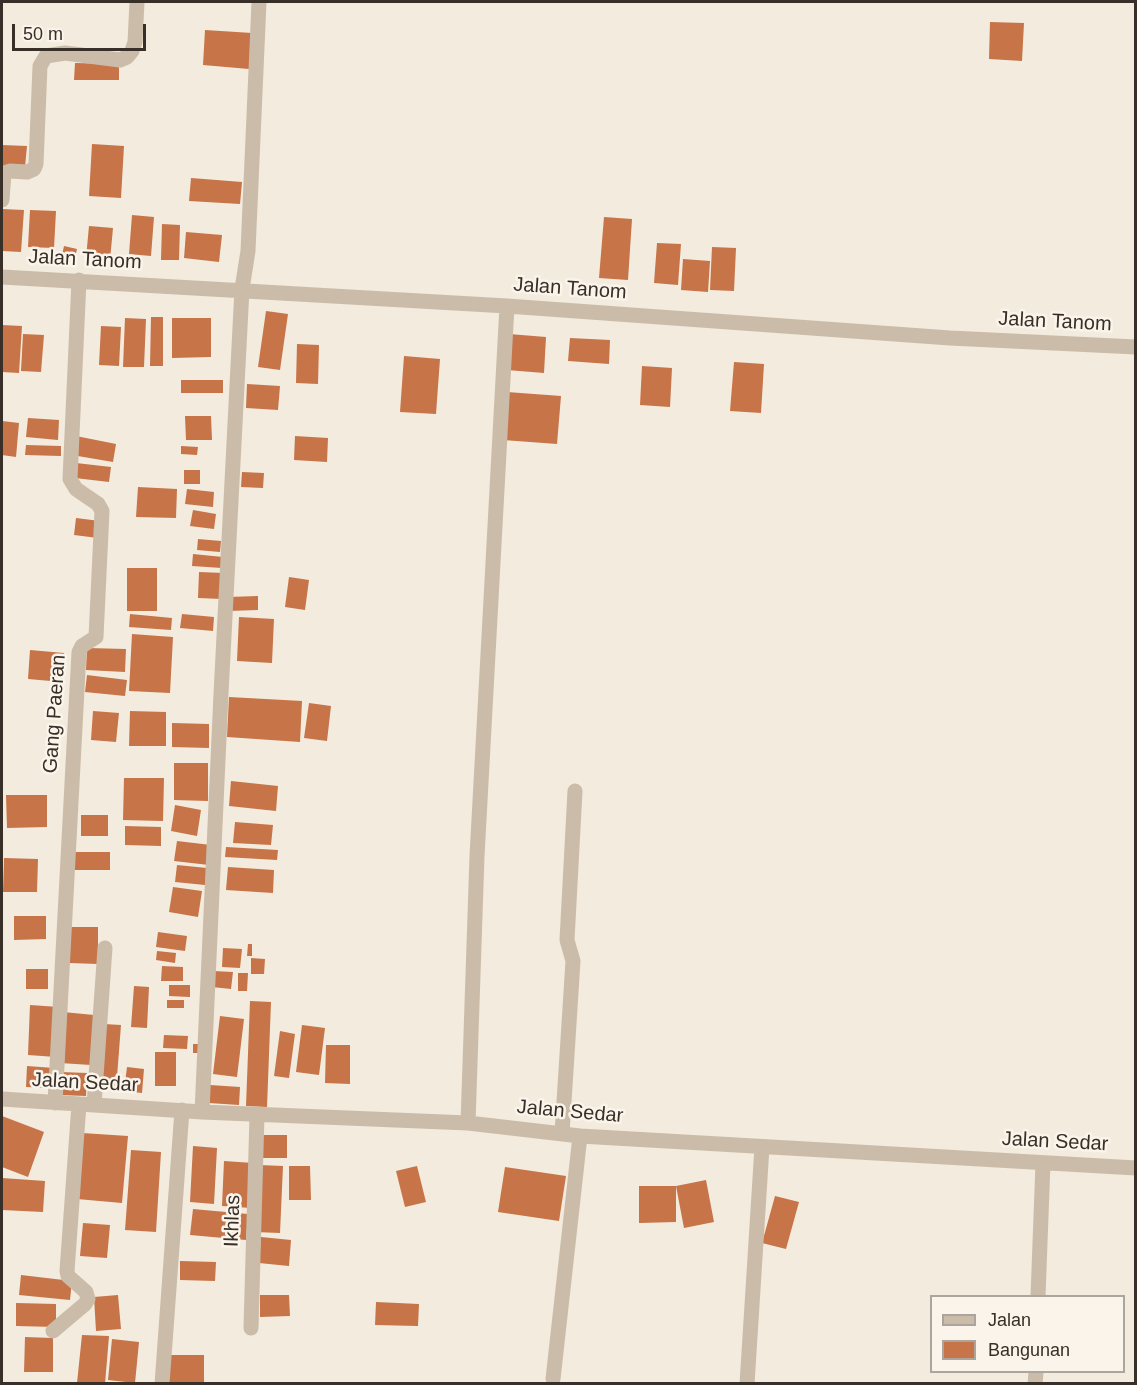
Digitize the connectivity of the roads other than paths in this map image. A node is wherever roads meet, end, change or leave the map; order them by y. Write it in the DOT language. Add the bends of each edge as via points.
graph roads {
  1 [pos="137,2"];
  2 [pos="259,2"];
  3 [pos="2,200"];
  4 [pos="2,277"];
  5 [pos="79,280"];
  6 [pos="242,290"];
  7 [pos="507,306"];
  8 [pos="1136,347"];
  9 [pos="575,791"];
  10 [pos="105,948"];
  11 [pos="2,1100"];
  12 [pos="55,1102"];
  13 [pos="87,1105"];
  14 [pos="182,1110"];
  15 [pos="202,1112"];
  16 [pos="257,1115"];
  17 [pos="468,1124"];
  18 [pos="562,1133"];
  19 [pos="580,1136"];
  20 [pos="762,1147"];
  21 [pos="1043,1163"];
  22 [pos="1136,1168"];
  23 [pos="1038,1295"];
  24 [pos="251,1328"];
  25 [pos="53,1331"];
  26 [pos="553,1379"];
  27 [pos="162,1383"];
  28 [pos="747,1383"];
  1 -- 3 [label="street" via="135,42 127,57 120,60 65,53 46,56 40,66 36,164 27,172 4,174"];
  2 -- 6 [label="street" via="248,251"];
  4 -- 5 [label="street, Jalan Tanom"];
  5 -- 6 [label="street, Jalan Tanom"];
  5 -- 12 [label="street, Gang Paeran" via="70,479 102,511 96,637 79,652"];
  6 -- 7 [label="street, Jalan Tanom"];
  6 -- 15 [label="street"];
  7 -- 8 [label="street, Jalan Tanom" via="950,338"];
  7 -- 17 [label="street" via="477,856"];
  9 -- 18 [label="street" via="567,940 573,962"];
  10 -- 13 [label="street"];
  11 -- 12 [label="street, Jalan Sedar"];
  12 -- 13 [label="street, Jalan Sedar"];
  13 -- 14 [label="street, Jalan Sedar"];
  13 -- 25 [label="street" via="67,1271 88,1299"];
  14 -- 15 [label="street, Jalan Sedar"];
  14 -- 27 [label="street"];
  15 -- 16 [label="street, Jalan Sedar"];
  16 -- 17 [label="street, Jalan Sedar"];
  16 -- 24 [label="street, Ikhlas"];
  17 -- 18 [label="street, Jalan Sedar"];
  18 -- 19 [label="street, Jalan Sedar"];
  19 -- 20 [label="street, Jalan Sedar"];
  19 -- 26 [label="street"];
  20 -- 21 [label="street, Jalan Sedar"];
  20 -- 28 [label="street"];
  21 -- 22 [label="street, Jalan Sedar"];
  21 -- 23 [label="street"];
}
